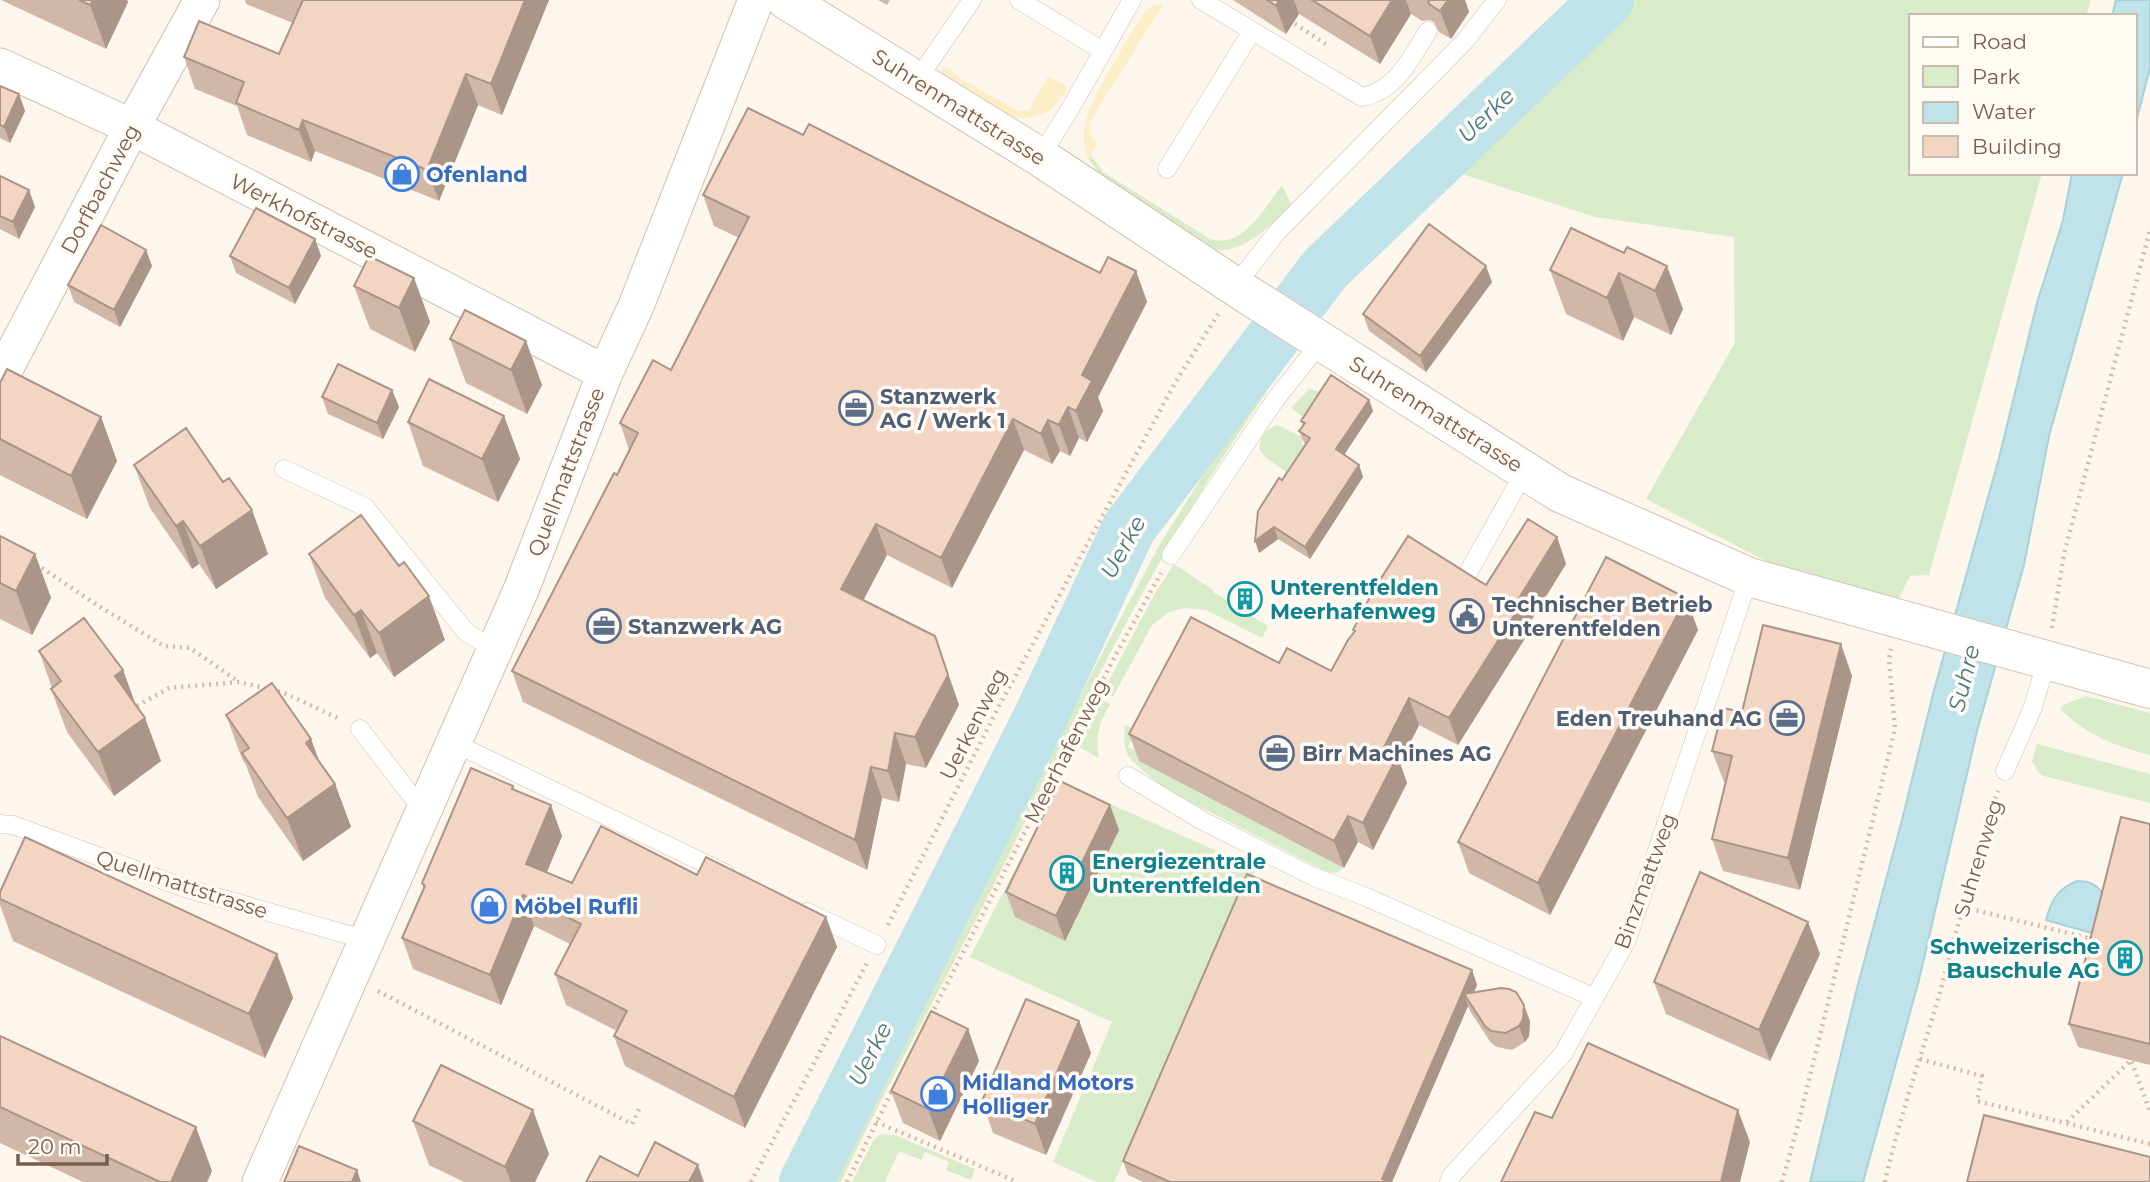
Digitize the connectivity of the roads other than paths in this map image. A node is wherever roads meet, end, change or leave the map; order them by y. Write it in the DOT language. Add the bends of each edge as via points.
graph roads {
  1 [pos="202,0"];
  2 [pos="756,0"];
  3 [pos="786,0"];
  4 [pos="972,0"];
  5 [pos="1019,0"];
  6 [pos="1132,0"];
  7 [pos="1201,0"];
  8 [pos="1497,0"];
  9 [pos="1252,31"];
  10 [pos="1428,31"];
  11 [pos="1103,51"];
  12 [pos="0,66"];
  13 [pos="917,80"];
  14 [pos="132,127"];
  15 [pos="1040,157"];
  16 [pos="1167,169"];
  17 [pos="1240,290"];
  18 [pos="1316,337"];
  19 [pos="605,373"];
  20 [pos="0,379"];
  21 [pos="284,469"];
  22 [pos="1525,471"];
  23 [pos="1171,555"];
  24 [pos="1749,577"];
  25 [pos="1465,578"];
  26 [pos="495,650"];
  27 [pos="2036,657"];
  28 [pos="2150,689"];
  29 [pos="360,729"];
  30 [pos="453,743"];
  31 [pos="2005,771"];
  32 [pos="1128,776"];
  33 [pos="423,811"];
  34 [pos="0,824"];
  35 [pos="746,883"];
  36 [pos="794,906"];
  37 [pos="366,940"];
  38 [pos="877,945"];
  39 [pos="1595,998"];
  40 [pos="260,1182"];
  41 [pos="1449,1182"];
  1 -- 14 [label="street, Dorfbachweg"];
  2 -- 19 [label="street, Quellmattstrasse" via="636,306"];
  3 -- 13 [label="street, Suhrenmattstrasse"];
  4 -- 13 [label="lane"];
  5 -- 11 [label="lane"];
  6 -- 11 [label="lane"];
  7 -- 9 [label="lane"];
  8 -- 17 [label="lane" via="1465,41 1278,231"];
  9 -- 10 [label="lane" via="1362,97 1374,95 1399,76"];
  9 -- 16 [label="lane"];
  11 -- 15 [label="lane"];
  12 -- 14 [label="street, Werkhofstrasse"];
  13 -- 15 [label="street, Suhrenmattstrasse"];
  14 -- 19 [label="street, Werkhofstrasse"];
  14 -- 20 [label="street, Dorfbachweg"];
  15 -- 17 [label="street, Suhrenmattstrasse"];
  17 -- 18 [label="street, Suhrenmattstrasse"];
  18 -- 22 [label="street, Suhrenmattstrasse"];
  18 -- 23 [label="lane"];
  19 -- 26 [label="street, Quellmattstrasse"];
  21 -- 26 [label="lane" via="365,507 466,632"];
  22 -- 24 [label="street, Suhrenmattstrasse" via="1560,493"];
  22 -- 25 [label="lane"];
  24 -- 27 [label="street, Suhrenmattstrasse"];
  24 -- 39 [label="lane, Binzmattweg" via="1627,940"];
  26 -- 30 [label="street, Quellmattstrasse"];
  27 -- 28 [label="street, Suhrenmattstrasse"];
  27 -- 31 [label="lane, Suhrenweg" via="2033,707"];
  29 -- 33 [label="lane"];
  30 -- 33 [label="street, Quellmattstrasse"];
  30 -- 35 [label="lane"];
  32 -- 39 [label="lane" via="1203,821 1312,876"];
  33 -- 37 [label="street, Quellmattstrasse"];
  34 -- 37 [label="lane, Quellmattstrasse" via="186,888"];
  36 -- 38 [label="lane"];
  37 -- 40 [label="street, Quellmattstrasse"];
  39 -- 41 [label="lane, Binzmattweg" via="1563,1054"];
}
